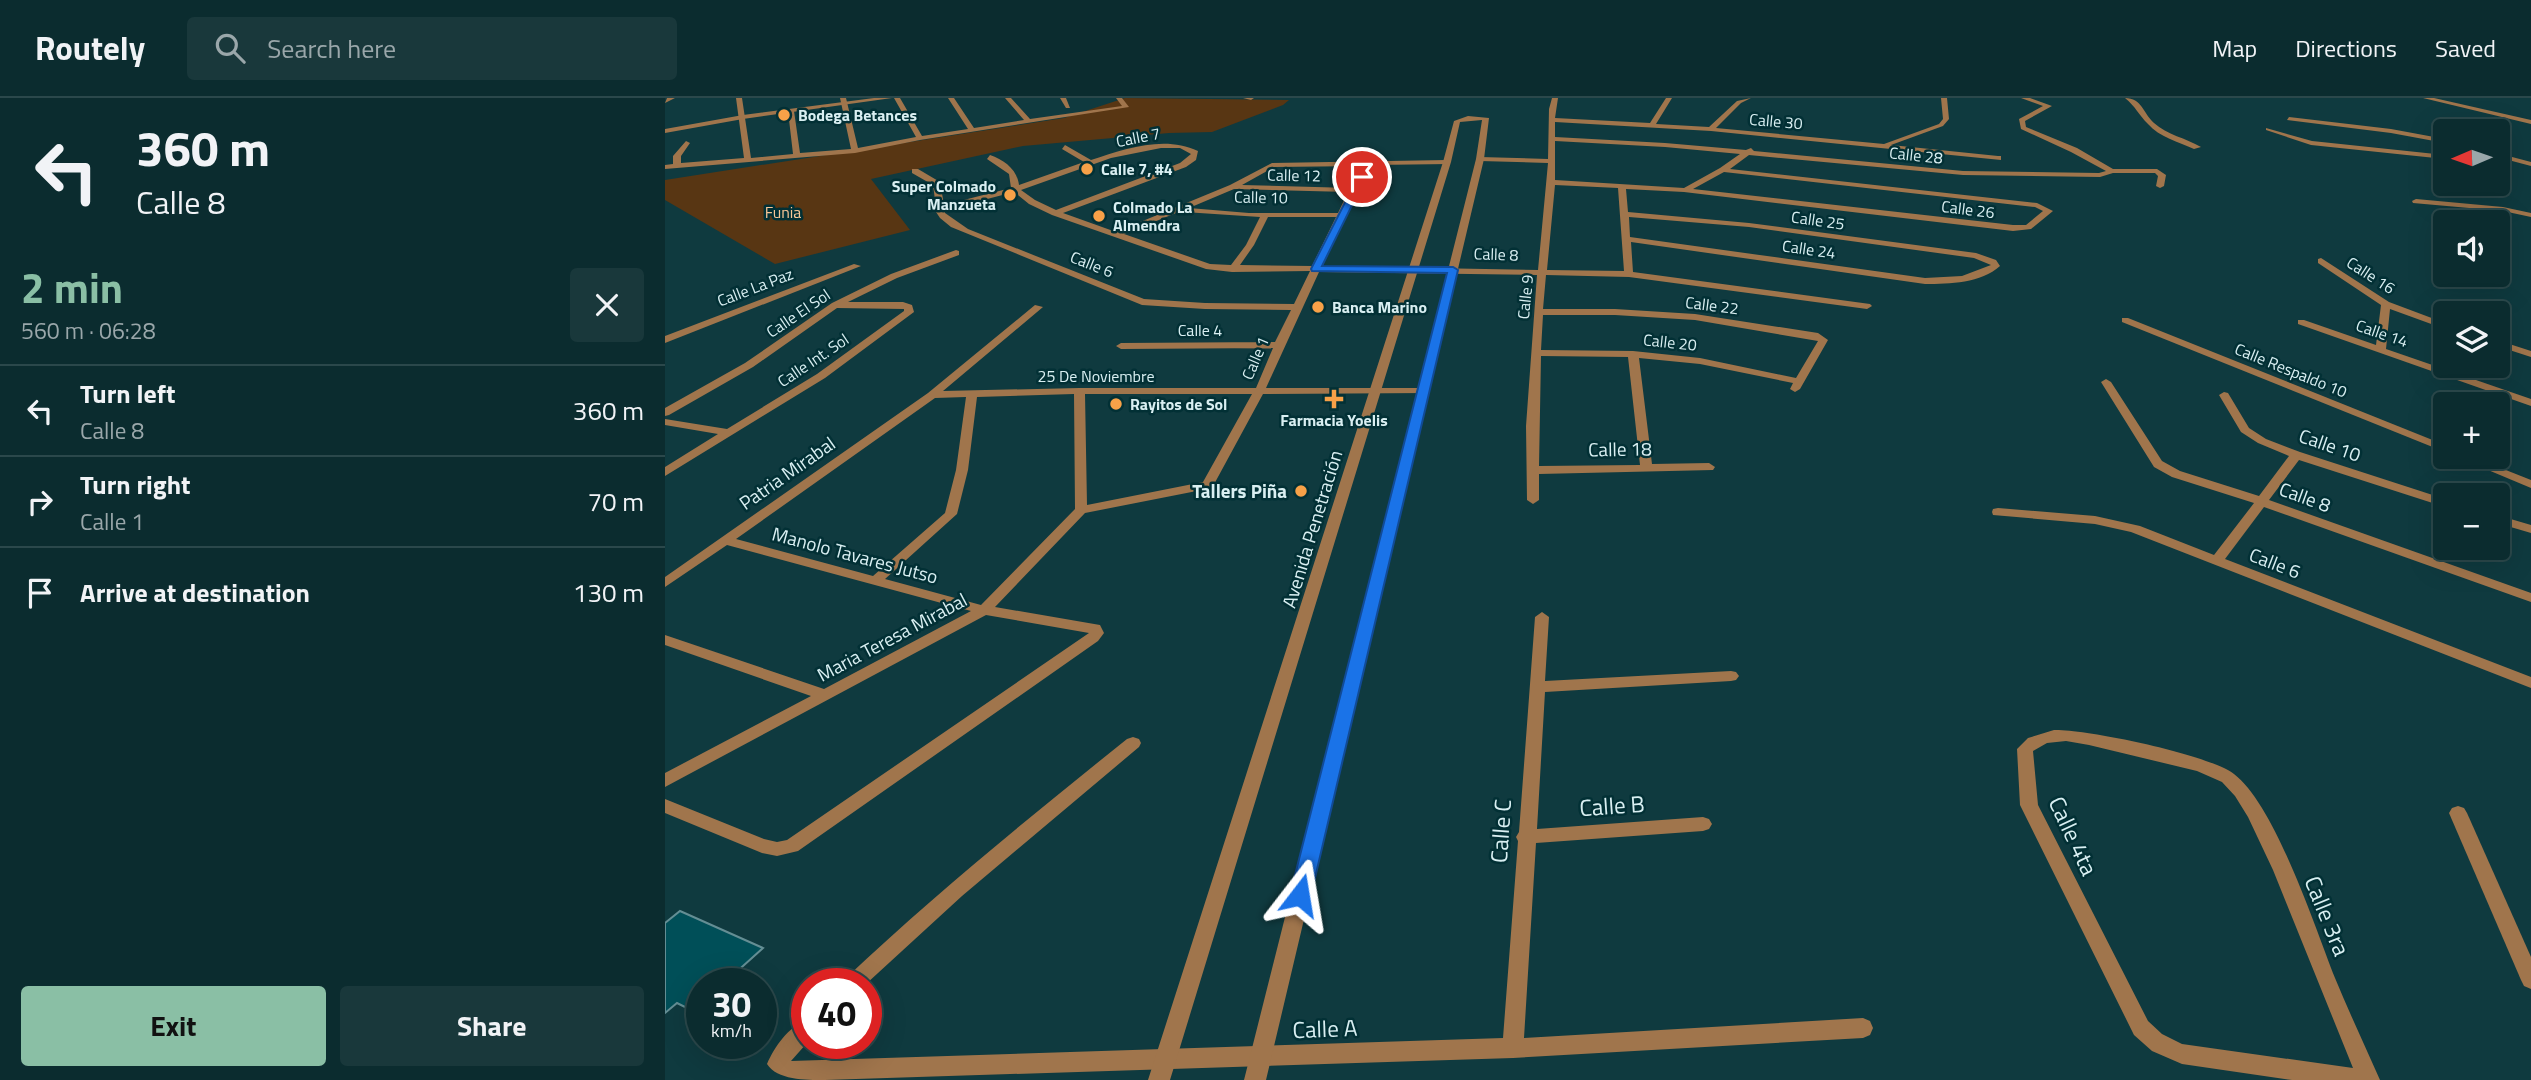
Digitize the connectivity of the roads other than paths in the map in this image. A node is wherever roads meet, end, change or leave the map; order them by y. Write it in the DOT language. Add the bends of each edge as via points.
graph roads {
  1 [pos="672,98"];
  2 [pos="739,98"];
  3 [pos="787,98"];
  4 [pos="889,98"];
  5 [pos="897,98"];
  6 [pos="951,98"];
  7 [pos="1008,98"];
  8 [pos="1063,98"];
  9 [pos="1119,98"];
  10 [pos="1555,98"];
  11 [pos="1669,98"];
  12 [pos="1748,98"];
  13 [pos="1944,98"];
  14 [pos="2024,98"];
  15 [pos="2128,98"];
  16 [pos="2426,98"];
  17 [pos="665,101"];
  18 [pos="844,101"];
  19 [pos="1068,107"];
  20 [pos="789,110"];
  21 [pos="743,118"];
  22 [pos="2289,119"];
  23 [pos="1552,120"];
  24 [pos="1029,122"];
  25 [pos="2531,122"];
  26 [pos="1652,125"];
  27 [pos="1711,129"];
  28 [pos="2268,129"];
  29 [pos="972,130"];
  30 [pos="665,131"];
  31 [pos="1772,135"];
  32 [pos="920,138"];
  33 [pos="1551,139"];
  34 [pos="2433,139"];
  35 [pos="686,143"];
  36 [pos="1882,145"];
  37 [pos="1065,147"];
  38 [pos="2197,147"];
  39 [pos="855,151"];
  40 [pos="1749,152"];
  41 [pos="2433,156"];
  42 [pos="797,157"];
  43 [pos="990,157"];
  44 [pos="1998,158"];
  45 [pos="1480,159"];
  46 [pos="2510,159"];
  47 [pos="748,161"];
  48 [pos="1551,161"];
  49 [pos="1447,162"];
  50 [pos="2510,163"];
  51 [pos="1092,164"];
  52 [pos="1370,164"];
  53 [pos="2531,165"];
  54 [pos="677,166"];
  55 [pos="665,167"];
  56 [pos="1723,170"];
  57 [pos="915,171"];
  58 [pos="2112,171"];
  59 [pos="1551,182"];
  60 [pos="1622,186"];
  61 [pos="2160,186"];
  62 [pos="1233,187"];
  63 [pos="1015,189"];
  64 [pos="1353,190"];
  65 [pos="1684,190"];
  66 [pos="2416,201"];
  67 [pos="938,209"];
  68 [pos="1179,209"];
  69 [pos="1055,213"];
  70 [pos="1623,214"];
  71 [pos="1265,215"];
  72 [pos="1343,215"];
  73 [pos="2531,215"];
  74 [pos="1115,235"];
  75 [pos="1625,239"];
  76 [pos="956,253"];
  77 [pos="2321,261"];
  78 [pos="857,266"];
  79 [pos="1232,269"];
  80 [pos="1316,269"];
  81 [pos="1412,269"];
  82 [pos="1453,270"];
  83 [pos="1988,272"];
  84 [pos="1543,274"];
  85 [pos="1629,274"];
  86 [pos="2386,304"];
  87 [pos="835,305"];
  88 [pos="1867,306"];
  89 [pos="1038,307"];
  90 [pos="1298,307"];
  91 [pos="1538,312"];
  92 [pos="2125,320"];
  93 [pos="2301,322"];
  94 [pos="2433,322"];
  95 [pos="665,340"];
  96 [pos="1279,345"];
  97 [pos="1121,346"];
  98 [pos="2510,347"];
  99 [pos="2381,349"];
  100 [pos="1537,353"];
  101 [pos="1633,354"];
  102 [pos="2531,354"];
  103 [pos="2106,382"];
  104 [pos="1796,385"];
  105 [pos="1260,390"];
  106 [pos="1376,390"];
  107 [pos="1079,391"];
  108 [pos="1424,391"];
  109 [pos="972,393"];
  110 [pos="932,395"];
  111 [pos="2224,395"];
  112 [pos="2531,403"];
  113 [pos="665,413"];
  114 [pos="665,422"];
  115 [pos="730,433"];
  116 [pos="2433,444"];
  117 [pos="2296,455"];
  118 [pos="1709,467"];
  119 [pos="1646,468"];
  120 [pos="2493,469"];
  121 [pos="1532,470"];
  122 [pos="665,472"];
  123 [pos="2531,484"];
  124 [pos="2433,499"];
  125 [pos="1533,500"];
  126 [pos="2260,501"];
  127 [pos="1081,510"];
  128 [pos="1998,512"];
  129 [pos="2510,523"];
  130 [pos="2531,529"];
  131 [pos="723,540"];
  132 [pos="2217,561"];
  133 [pos="875,581"];
  134 [pos="665,583"];
  135 [pos="2531,598"];
  136 [pos="984,610"];
  137 [pos="1542,617"];
  138 [pos="665,640"];
  139 [pos="1731,676"];
  140 [pos="2531,683"];
  141 [pos="1536,687"];
  142 [pos="824,695"];
  143 [pos="1133,743"];
  144 [pos="2228,778"];
  145 [pos="665,781"];
  146 [pos="665,806"];
  147 [pos="2458,813"];
  148 [pos="1703,824"];
  149 [pos="1525,837"];
  150 [pos="869,968"];
  151 [pos="2531,980"];
  152 [pos="1863,1028"];
  153 [pos="791,1044"];
  154 [pos="1513,1048"];
  155 [pos="1261,1057"];
  156 [pos="1165,1059"];
  157 [pos="1159,1080"];
  158 [pos="1255,1080"];
  159 [pos="2362,1080"];
  160 [pos="2369,1080"];
  1 -- 17 [label="street"];
  2 -- 21 [label="street"];
  3 -- 20 [label="street"];
  4 -- 18 [label="street"];
  5 -- 32 [label="street"];
  6 -- 29 [label="street"];
  7 -- 24 [label="street"];
  8 -- 19 [label="street"];
  9 -- 24 [label="street" via="1126,107"];
  10 -- 23 [label="street, Calle 9"];
  11 -- 26 [label="street"];
  12 -- 27 [label="street"];
  13 -- 36 [label="street, Calle 28" via="1947,118 1941,125"];
  14 -- 58 [label="street" via="2049,106 2021,120 2023,128"];
  15 -- 38 [label="street" via="2160,131"];
  16 -- 25 [label="street"];
  18 -- 20 [label="street"];
  18 -- 39 [label="street"];
  20 -- 21 [label="street"];
  20 -- 42 [label="street"];
  21 -- 30 [label="street"];
  21 -- 47 [label="street"];
  22 -- 34 [label="street"];
  23 -- 26 [label="street, Calle 30"];
  23 -- 33 [label="street, Calle 9"];
  24 -- 29 [label="street"];
  26 -- 27 [label="street, Calle 30"];
  27 -- 31 [label="street, Calle 30"];
  28 -- 41 [label="street" via="2311,143"];
  29 -- 32 [label="street"];
  31 -- 36 [label="street, Calle 30"];
  31 -- 40 [label="street"];
  32 -- 39 [label="street"];
  33 -- 40 [label="street, Calle 28"];
  33 -- 48 [label="street, Calle 9"];
  35 -- 54 [label="street" via="677,156"];
  36 -- 44 [label="street, Calle 30"];
  37 -- 51 [label="street"];
  39 -- 42 [label="street"];
  40 -- 56 [label="street"];
  40 -- 58 [label="street, Calle 28" via="1963,173 2100,175"];
  42 -- 47 [label="street"];
  43 -- 63 [label="street, Calle 8" via="1006,166 1015,179"];
  45 -- 48 [label="street"];
  45 -- 49 [label="street, Avenida Penetración" via="1488,119 1468,117 1457,121"];
  45 -- 82 [label="street, Avenida Penetración"];
  46 -- 53 [label="street"];
  47 -- 54 [label="street"];
  48 -- 59 [label="street, Calle 9"];
  49 -- 52 [label="street"];
  49 -- 81 [label="street, Avenida Penetración"];
  50 -- 53 [label="street"];
  51 -- 63 [label="street, Calle 7"];
  51 -- 69 [label="street, Calle 7" via="1154,146 1185,147 1195,153 1183,165"];
  52 -- 62 [label="street" via="1272,165"];
  52 -- 64 [label="street, Calle 1"];
  54 -- 55 [label="street"];
  56 -- 65 [label="street"];
  56 -- 65 [label="street, Calle 26" via="2037,205 2049,211 2028,227 2014,228"];
  57 -- 67 [label="street" via="937,184"];
  58 -- 61 [label="street, Calle 28" via="2157,171 2162,174"];
  59 -- 60 [label="street, Calle 26"];
  59 -- 84 [label="street, Calle 9"];
  60 -- 65 [label="street, Calle 26"];
  60 -- 70 [label="street"];
  62 -- 64 [label="street, Calle 12"];
  62 -- 68 [label="street"];
  63 -- 67 [label="street, Calle 7"];
  63 -- 69 [label="street, Calle 8"];
  64 -- 72 [label="street, Calle 1"];
  66 -- 73 [label="street"];
  67 -- 90 [label="street, Calle 6" via="944,219 965,231 1142,302"];
  68 -- 71 [label="street, Calle 10"];
  68 -- 74 [label="street"];
  69 -- 74 [label="street, Calle 8"];
  70 -- 75 [label="street"];
  70 -- 83 [label="street, Calle 25" via="1749,225 1976,256 1996,266"];
  71 -- 72 [label="street, Calle 10"];
  71 -- 79 [label="street"];
  72 -- 80 [label="street, Calle 1"];
  74 -- 79 [label="street, Calle 8" via="1197,265"];
  75 -- 83 [label="street, Calle 24" via="1925,281"];
  75 -- 85 [label="street"];
  76 -- 87 [label="street, Calle El Sol"];
  77 -- 86 [label="street, Calle 16"];
  78 -- 95 [label="street, Calle La Paz"];
  79 -- 80 [label="street, Calle 8"];
  80 -- 81 [label="street, Calle 8"];
  80 -- 90 [label="street, Calle 1"];
  81 -- 82 [label="street, Calle 8"];
  81 -- 106 [label="street, Avenida Penetración"];
  82 -- 84 [label="street, Calle 8"];
  82 -- 108 [label="street, Avenida Penetración"];
  84 -- 85 [label="street, Calle 8"];
  84 -- 91 [label="street, Calle 9"];
  85 -- 88 [label="street, Calle 8"];
  86 -- 94 [label="street, Calle 16"];
  86 -- 99 [label="street"];
  87 -- 113 [label="street, Calle El Sol" via="749,365"];
  87 -- 115 [label="street, Calle Int. Sol" via="903,305 909,312 821,376"];
  89 -- 110 [label="street, Patria Mirabal"];
  90 -- 96 [label="street, Calle 1"];
  91 -- 100 [label="street, Calle 9"];
  91 -- 104 [label="street, Calle 22" via="1695,317 1818,336 1823,341"];
  92 -- 116 [label="street, Calle Respaldo 10"];
  93 -- 99 [label="street, Calle 14"];
  96 -- 97 [label="street, Calle 4"];
  96 -- 105 [label="street, Calle 1"];
  98 -- 102 [label="street"];
  99 -- 112 [label="street, Calle 14"];
  100 -- 101 [label="street, Calle 20"];
  100 -- 121 [label="street, Calle 9"];
  101 -- 104 [label="street, Calle 20" via="1700,360"];
  101 -- 119 [label="street"];
  103 -- 126 [label="street, Calle 8" via="2158,464"];
  105 -- 106 [label="street, 25 De Noviembre"];
  105 -- 107 [label="street, 25 De Noviembre"];
  105 -- 127 [label="street, Calle 1" via="1206,486"];
  106 -- 108 [label="street, 25 De Noviembre"];
  106 -- 156 [label="street, Avenida Penetración"];
  107 -- 109 [label="street, 25 De Noviembre"];
  107 -- 127 [label="street"];
  108 -- 155 [label="street, Avenida Penetración"];
  109 -- 110 [label="street, 25 De Noviembre"];
  109 -- 133 [label="street" via="951,514"];
  110 -- 131 [label="street, Patria Mirabal"];
  111 -- 117 [label="street, Calle 10" via="2245,430"];
  114 -- 115 [label="street"];
  115 -- 122 [label="street, Calle Int. Sol"];
  117 -- 124 [label="street, Calle 10"];
  117 -- 126 [label="street"];
  118 -- 119 [label="street, Calle 18"];
  119 -- 121 [label="street, Calle 18"];
  120 -- 123 [label="street"];
  121 -- 125 [label="street, Calle 9"];
  126 -- 132 [label="street"];
  126 -- 135 [label="street, Calle 8"];
  127 -- 136 [label="street, Maria Teresa Mirabal"];
  128 -- 132 [label="street, Calle 6" via="2095,520 2136,529"];
  129 -- 130 [label="street"];
  131 -- 133 [label="street, Manolo Tavares Jutso"];
  131 -- 134 [label="street, Patria Mirabal"];
  132 -- 140 [label="street, Calle 6"];
  133 -- 136 [label="street, Manolo Tavares Jutso"];
  136 -- 142 [label="street, Maria Teresa Mirabal"];
  136 -- 146 [label="street, Manolo Tavares Jutso" via="1095,628 1097,633 792,846 762,846"];
  137 -- 141 [label="street, Calle C"];
  138 -- 142 [label="street"];
  139 -- 141 [label="street"];
  141 -- 149 [label="street, Calle C"];
  142 -- 145 [label="street, Maria Teresa Mirabal"];
  143 -- 150 [label="street"];
  144 -- 159 [label="street, Calle 4ta" via="2210,768 2075,737 2051,735 2034,740 2025,749 2029,805 2141,1028 2162,1048 2182,1054"];
  144 -- 160 [label="street, Calle 3ra" via="2252,806"];
  147 -- 151 [label="street"];
  148 -- 149 [label="street, Calle B"];
  149 -- 154 [label="street, Calle C"];
  152 -- 154 [label="street, Calle A"];
  153 -- 156 [label="street, Calle A" via="778,1064 788,1071"];
  154 -- 155 [label="street, Calle A"];
  155 -- 156 [label="street, Calle A"];
  155 -- 158 [label="street, Avenida Penetración"];
  156 -- 157 [label="street, Avenida Penetración"];
}
